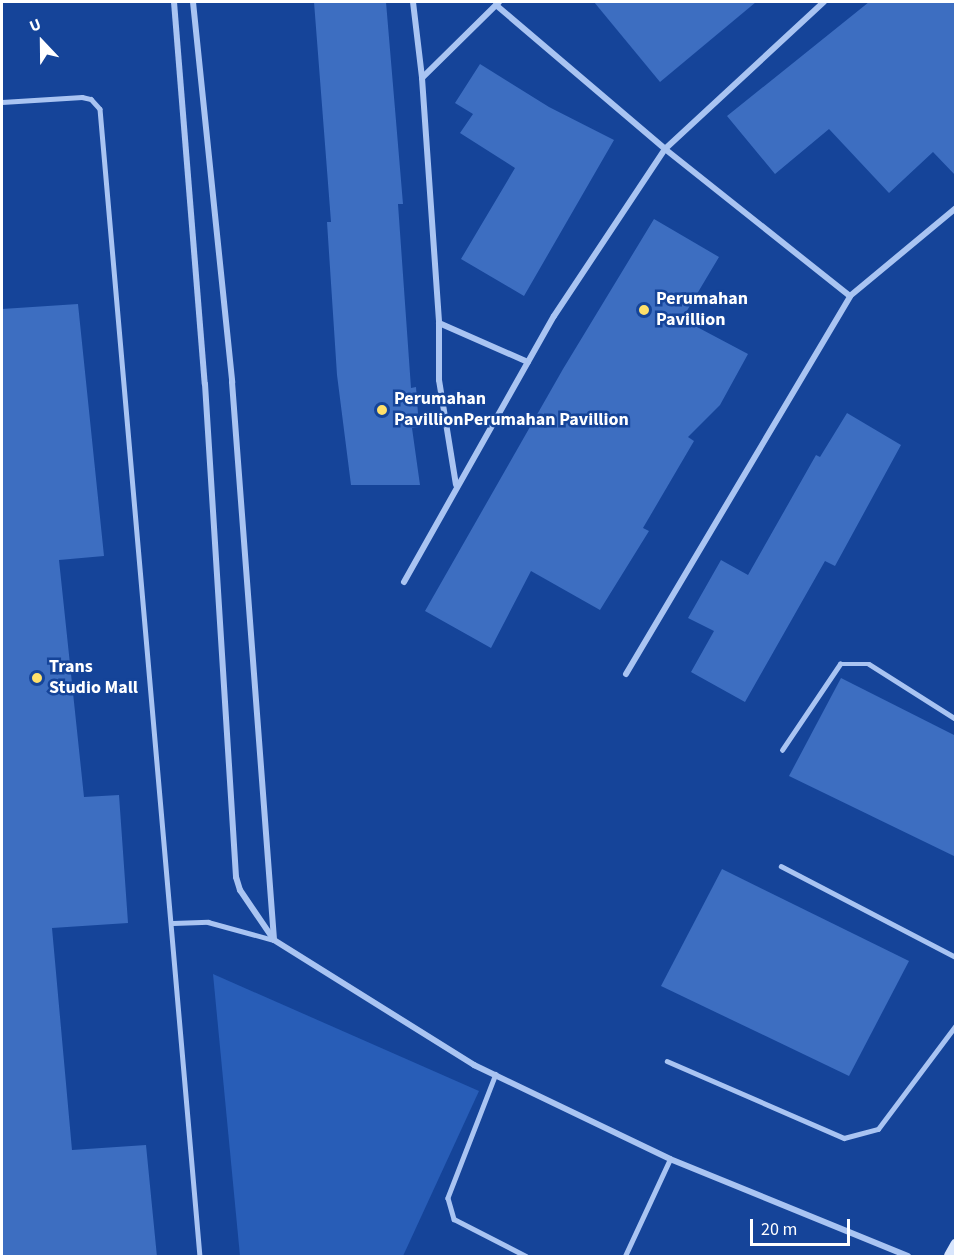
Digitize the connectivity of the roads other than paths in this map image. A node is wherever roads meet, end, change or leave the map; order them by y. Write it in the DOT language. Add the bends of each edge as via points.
graph roads {
  1 [pos="174,2"];
  2 [pos="193,2"];
  3 [pos="412,2"];
  4 [pos="824,2"];
  5 [pos="497,3"];
  6 [pos="422,78"];
  7 [pos="2,102"];
  8 [pos="665,149"];
  9 [pos="956,208"];
  10 [pos="850,296"];
  11 [pos="439,323"];
  12 [pos="528,362"];
  13 [pos="456,485"];
  14 [pos="404,582"];
  15 [pos="626,674"];
  16 [pos="956,719"];
  17 [pos="782,750"];
  18 [pos="781,866"];
  19 [pos="173,922"];
  20 [pos="274,940"];
  21 [pos="956,957"];
  22 [pos="956,1025"];
  23 [pos="667,1061"];
  24 [pos="496,1074"];
  25 [pos="670,1159"];
  26 [pos="956,1245"];
  27 [pos="200,1257"];
  28 [pos="526,1257"];
  29 [pos="625,1257"];
  30 [pos="908,1257"];
  31 [pos="950,1257"];
  1 -- 20 [label="street" via="205,384 236,877 240,890"];
  2 -- 20 [label="street" via="232,382"];
  3 -- 6 [label="street"];
  4 -- 8 [label="street"];
  5 -- 6 [label="street"];
  5 -- 8 [label="street"];
  6 -- 11 [label="street"];
  7 -- 19 [label="lane" via="82,97 91,99 100,109"];
  8 -- 10 [label="street"];
  8 -- 12 [label="street" via="554,316"];
  9 -- 10 [label="street"];
  10 -- 15 [label="street"];
  11 -- 12 [label="street"];
  11 -- 13 [label="street" via="439,380"];
  12 -- 13 [label="street"];
  13 -- 14 [label="street"];
  16 -- 17 [label="lane" via="869,664 840,664"];
  18 -- 21 [label="lane"];
  19 -- 20 [label="lane" via="208,922"];
  19 -- 27 [label="lane"];
  20 -- 24 [label="street" via="474,1065"];
  22 -- 23 [label="lane" via="878,1129 844,1138"];
  24 -- 25 [label="street"];
  24 -- 28 [label="lane" via="448,1198 454,1219"];
  25 -- 29 [label="lane"];
  25 -- 30 [label="street"];
  26 -- 31 [label="main road"];
}
